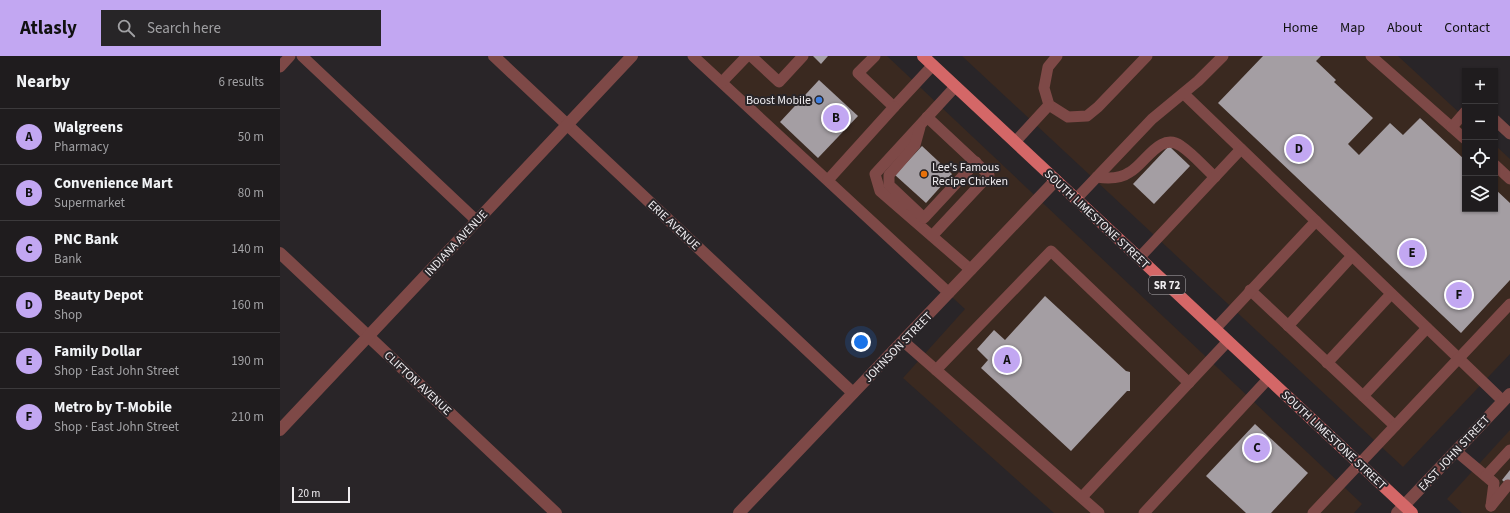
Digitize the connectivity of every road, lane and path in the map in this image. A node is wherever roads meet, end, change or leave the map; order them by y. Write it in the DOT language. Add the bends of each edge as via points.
graph roads {
  1 [pos="290,56"];
  2 [pos="302,56"];
  3 [pos="494,56"];
  4 [pos="632,56"];
  5 [pos="692,56"];
  6 [pos="747,56"];
  7 [pos="751,56"];
  8 [pos="803,56"];
  9 [pos="875,56"];
  10 [pos="923,56"];
  11 [pos="1057,56"];
  12 [pos="1147,56"];
  13 [pos="1223,56"];
  14 [pos="1371,56"];
  15 [pos="933,65"];
  16 [pos="280,67"];
  17 [pos="722,82"];
  18 [pos="955,87"];
  19 [pos="1184,94"];
  20 [pos="1049,104"];
  21 [pos="894,107"];
  22 [pos="1462,115"];
  23 [pos="924,121"];
  24 [pos="1498,123"];
  25 [pos="568,125"];
  26 [pos="1452,127"];
  27 [pos="1510,134"];
  28 [pos="1462,136"];
  29 [pos="1015,142"];
  30 [pos="1241,149"];
  31 [pos="976,162"];
  32 [pos="1498,168"];
  33 [pos="1098,177"];
  34 [pos="1215,177"];
  35 [pos="1510,178"];
  36 [pos="828,180"];
  37 [pos="1056,180"];
  38 [pos="1076,199"];
  39 [pos="477,221"];
  40 [pos="1316,221"];
  41 [pos="932,236"];
  42 [pos="280,253"];
  43 [pos="1352,256"];
  44 [pos="1139,258"];
  45 [pos="971,270"];
  46 [pos="1250,290"];
  47 [pos="949,293"];
  48 [pos="1391,294"];
  49 [pos="1510,304"];
  50 [pos="1288,326"];
  51 [pos="1427,328"];
  52 [pos="1215,329"];
  53 [pos="368,336"];
  54 [pos="903,341"];
  55 [pos="1228,341"];
  56 [pos="1458,359"];
  57 [pos="1327,363"];
  58 [pos="936,370"];
  59 [pos="1268,378"];
  60 [pos="1188,383"];
  61 [pos="853,393"];
  62 [pos="1363,396"];
  63 [pos="1506,398"];
  64 [pos="1394,426"];
  65 [pos="280,430"];
  66 [pos="1510,450"];
  67 [pos="1456,451"];
  68 [pos="1359,463"];
  69 [pos="1486,476"];
  70 [pos="1508,485"];
  71 [pos="1082,497"];
  72 [pos="1495,510"];
  73 [pos="1404,511"];
  74 [pos="556,513"];
  75 [pos="739,513"];
  76 [pos="1099,513"];
  77 [pos="1144,513"];
  78 [pos="1313,513"];
  1 -- 16 [label="lane"];
  2 -- 39 [label="lane"];
  3 -- 25 [label="street, ERIE AVENUE"];
  4 -- 25 [label="street, INDIANA AVENUE"];
  5 -- 17 [label="lane"];
  6 -- 17 [label="lane"];
  7 -- 8 [label="lane" via="779,82"];
  9 -- 21 [label="lane" via="858,73"];
  10 -- 15 [label="main road, SOUTH LIMESTONE STREET / SR 72"];
  11 -- 20 [label="lane" via="1048,67 1044,88"];
  12 -- 20 [label="lane" via="1098,108 1087,116 1068,117"];
  13 -- 19 [label="lane"];
  14 -- 26 [label="lane"];
  15 -- 18 [label="main road, SOUTH LIMESTONE STREET / SR 72"];
  15 -- 21 [label="lane"];
  17 -- 36 [label="lane"];
  18 -- 23 [label="lane"];
  18 -- 29 [label="main road, SOUTH LIMESTONE STREET / SR 72"];
  19 -- 30 [label="lane"];
  19 -- 33 [label="lane" via="1152,119"];
  20 -- 29 [label="lane"];
  21 -- 36 [label="lane"];
  22 -- 26 [label="lane"];
  23 -- 31 [label="lane"];
  23 -- 31 [label="lane" via="915,145 889,175 889,185 924,218"];
  23 -- 41 [label="lane" via="875,174 880,191"];
  24 -- 27 [label="lane"];
  25 -- 39 [label="street, INDIANA AVENUE"];
  25 -- 61 [label="street, ERIE AVENUE"];
  26 -- 28 [label="lane"];
  29 -- 37 [label="main road, SOUTH LIMESTONE STREET / SR 72"];
  30 -- 34 [label="lane"];
  30 -- 40 [label="lane"];
  31 -- 41 [label="lane" via="989,175"];
  32 -- 35 [label="lane"];
  33 -- 34 [label="lane" via="1114,179 1130,172 1160,145 1167,142 1180,145"];
  33 -- 38 [label="lane"];
  34 -- 44 [label="lane"];
  36 -- 47 [label="lane"];
  37 -- 38 [label="main road, SOUTH LIMESTONE STREET / SR 72"];
  37 -- 45 [label="street, JOHNSON STREET"];
  38 -- 44 [label="main road, SOUTH LIMESTONE STREET / SR 72"];
  39 -- 53 [label="street, INDIANA AVENUE"];
  40 -- 43 [label="lane"];
  40 -- 46 [label="lane"];
  41 -- 45 [label="lane"];
  42 -- 53 [label="street, CLIFTON AVENUE"];
  43 -- 48 [label="lane"];
  43 -- 50 [label="lane"];
  44 -- 52 [label="main road, SOUTH LIMESTONE STREET / SR 72"];
  45 -- 47 [label="street, JOHNSON STREET"];
  46 -- 50 [label="lane"];
  46 -- 52 [label="lane"];
  47 -- 54 [label="street, JOHNSON STREET"];
  48 -- 51 [label="lane"];
  48 -- 57 [label="lane"];
  49 -- 56 [label="lane"];
  50 -- 57 [label="lane"];
  51 -- 56 [label="lane"];
  51 -- 62 [label="lane"];
  52 -- 55 [label="main road, SOUTH LIMESTONE STREET / SR 72"];
  53 -- 65 [label="street, INDIANA AVENUE"];
  53 -- 74 [label="street, CLIFTON AVENUE"];
  54 -- 58 [label="lane"];
  54 -- 61 [label="street, JOHNSON STREET"];
  55 -- 59 [label="main road, SOUTH LIMESTONE STREET / SR 72"];
  55 -- 60 [label="lane"];
  56 -- 63 [label="lane"];
  56 -- 64 [label="lane"];
  57 -- 62 [label="lane"];
  58 -- 60 [label="lane" via="1052,252"];
  58 -- 71 [label="lane"];
  59 -- 68 [label="main road, SOUTH LIMESTONE STREET / SR 72"];
  59 -- 77 [label="lane"];
  60 -- 71 [label="lane"];
  61 -- 75 [label="street, JOHNSON STREET"];
  62 -- 64 [label="lane"];
  63 -- 67 [label="street, EAST JOHN STREET"];
  64 -- 68 [label="lane"];
  66 -- 69 [label="lane"];
  67 -- 69 [label="lane"];
  67 -- 73 [label="street, EAST JOHN STREET"];
  68 -- 73 [label="main road, SOUTH LIMESTONE STREET / SR 72"];
  68 -- 78 [label="lane"];
  69 -- 72 [label="lane" via="1494,483"];
  70 -- 72 [label="lane"];
  71 -- 76 [label="lane"];
}
